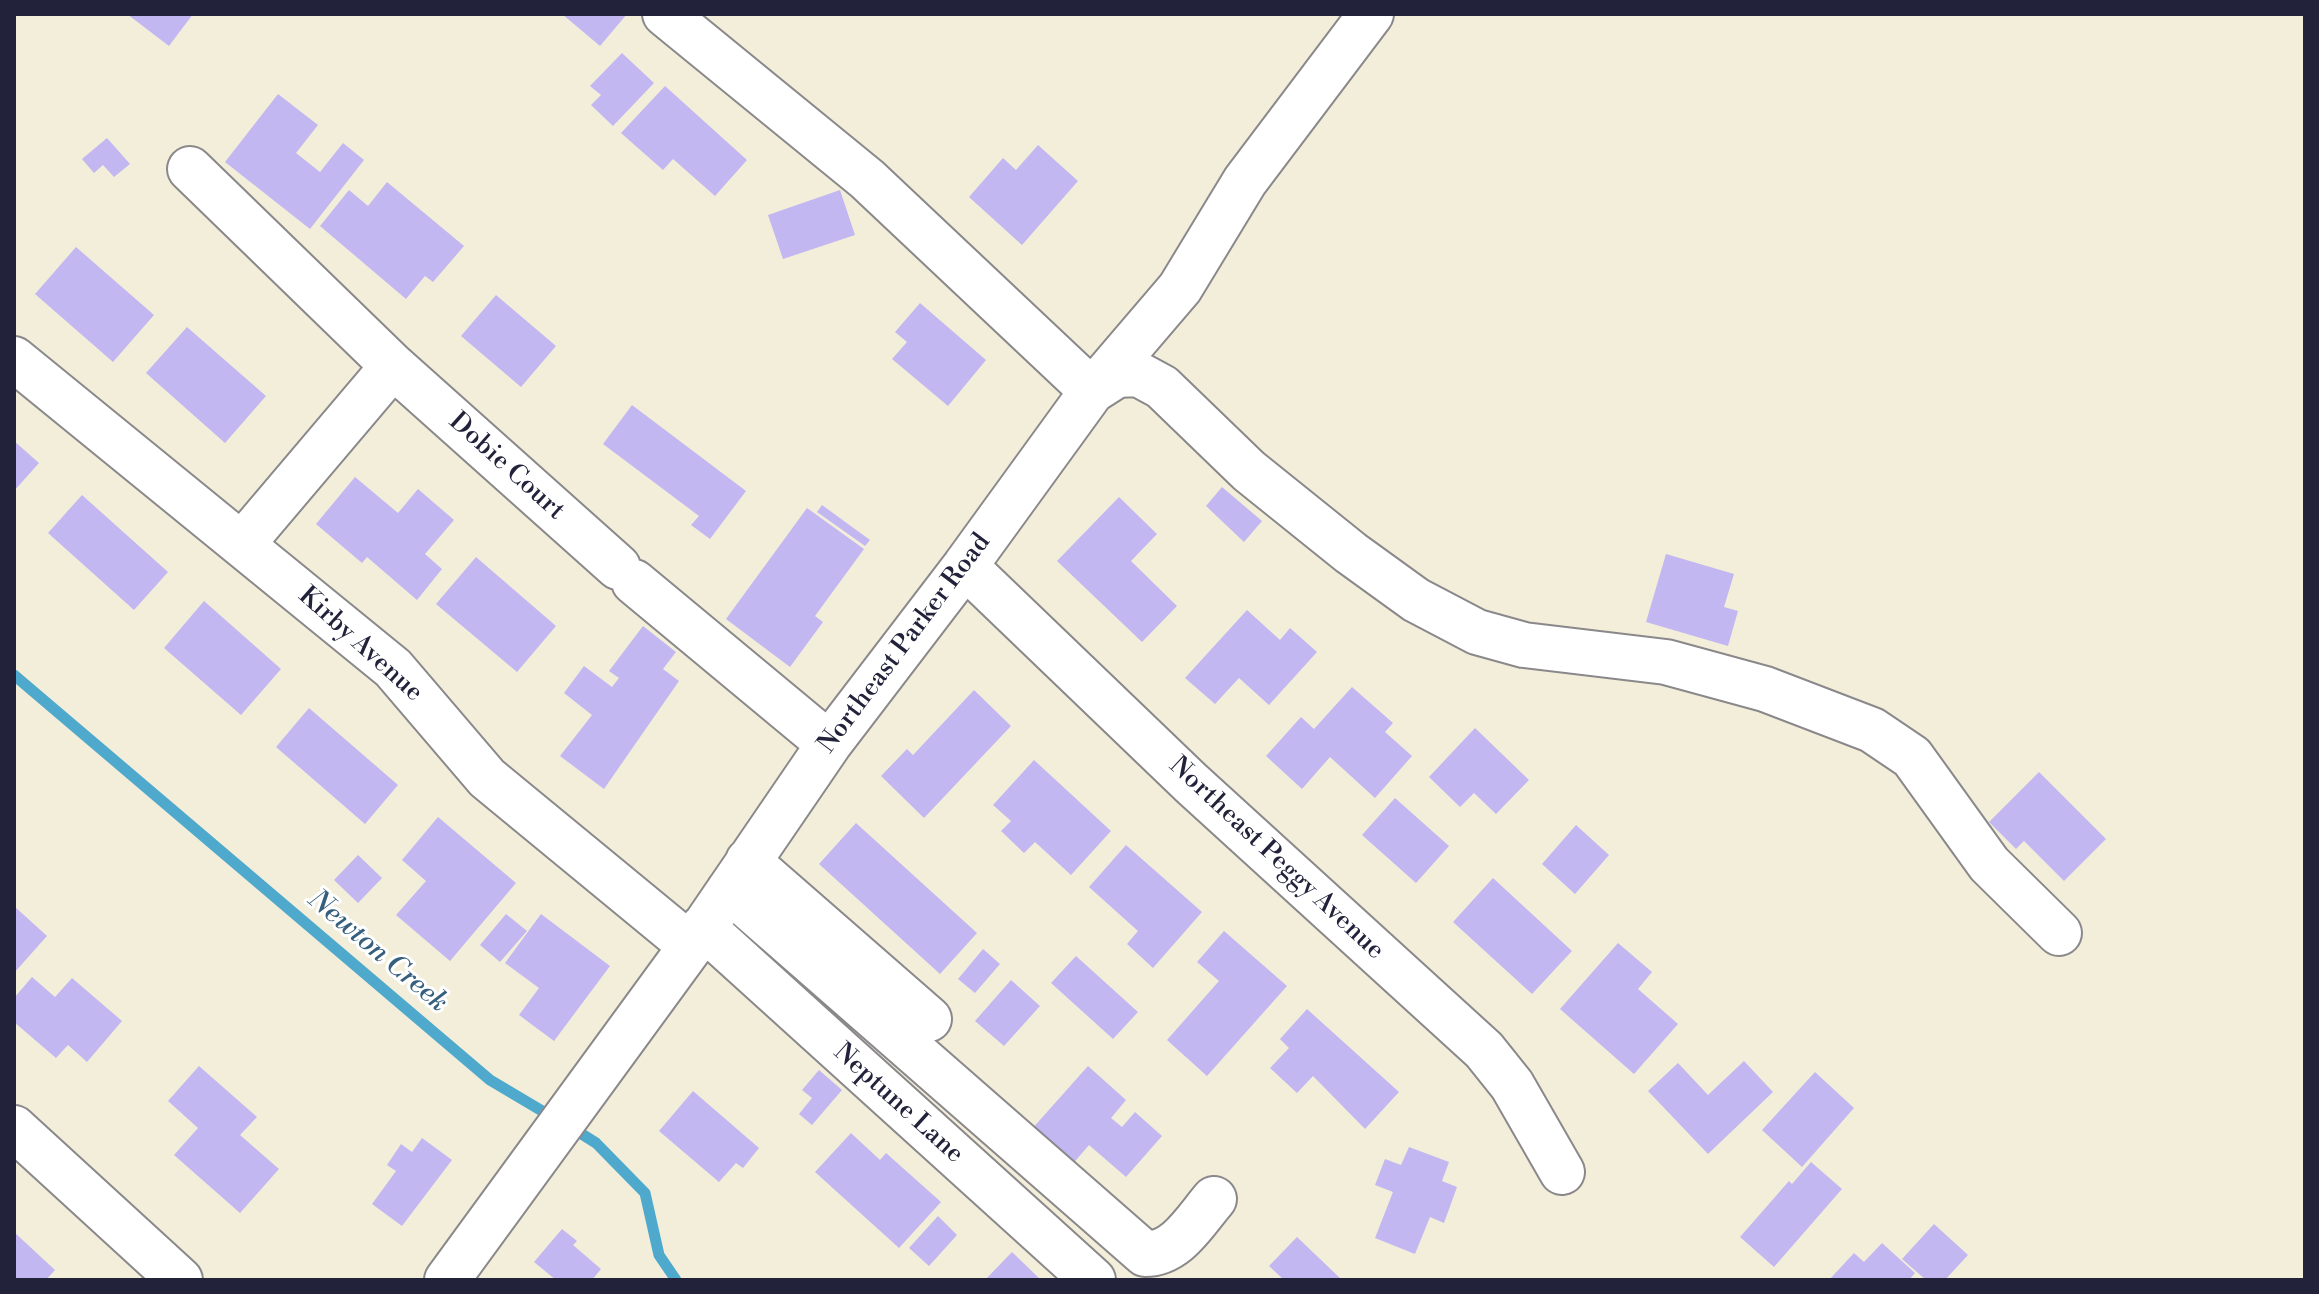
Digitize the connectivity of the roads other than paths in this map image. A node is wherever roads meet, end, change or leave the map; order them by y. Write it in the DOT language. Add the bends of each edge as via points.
graph roads {
  1 [pos="665,14"];
  2 [pos="1371,14"];
  3 [pos="190,169"];
  4 [pos="14,359"];
  5 [pos="393,366"];
  6 [pos="1092,391"];
  7 [pos="243,543"];
  8 [pos="965,566"];
  9 [pos="829,744"];
  10 [pos="738,876"];
  11 [pos="2059,933"];
  12 [pos="697,937"];
  13 [pos="929,1019"];
  14 [pos="14,1128"];
  15 [pos="1562,1172"];
  16 [pos="1214,1199"];
  17 [pos="180,1280"];
  18 [pos="447,1280"];
  19 [pos="1093,1280"];
  1 -- 6 [label="street" via="867,179"];
  2 -- 6 [label="street, Northeast Parker Road" via="1245,181 1180,288"];
  3 -- 5 [label="street, Dobie Court"];
  4 -- 7 [label="street, Kirby Avenue"];
  5 -- 7 [label="street"];
  5 -- 9 [label="street, Dobie Court" via="626,574"];
  6 -- 8 [label="street, Northeast Parker Road"];
  6 -- 11 [label="street" via="1117,375 1138,374 1162,387 1249,471 1351,553 1416,600 1477,632 1524,645 1666,662 1765,689 1872,730 1912,757 1989,864"];
  7 -- 12 [label="street, Kirby Avenue" via="393,668 487,778"];
  8 -- 9 [label="street, Northeast Parker Road"];
  8 -- 15 [label="street, Northeast Peggy Avenue" via="1191,783 1484,1050 1512,1085"];
  9 -- 10 [label="street, Northeast Parker Road"];
  10 -- 12 [label="street, Northeast Parker Road"];
  10 -- 13 [label="street"];
  10 -- 16 [label="street" via="1145,1254 1159,1254 1175,1245"];
  12 -- 18 [label="street, Northeast Parker Road"];
  12 -- 19 [label="street, Neptune Lane"];
  14 -- 17 [label="street"];
}
